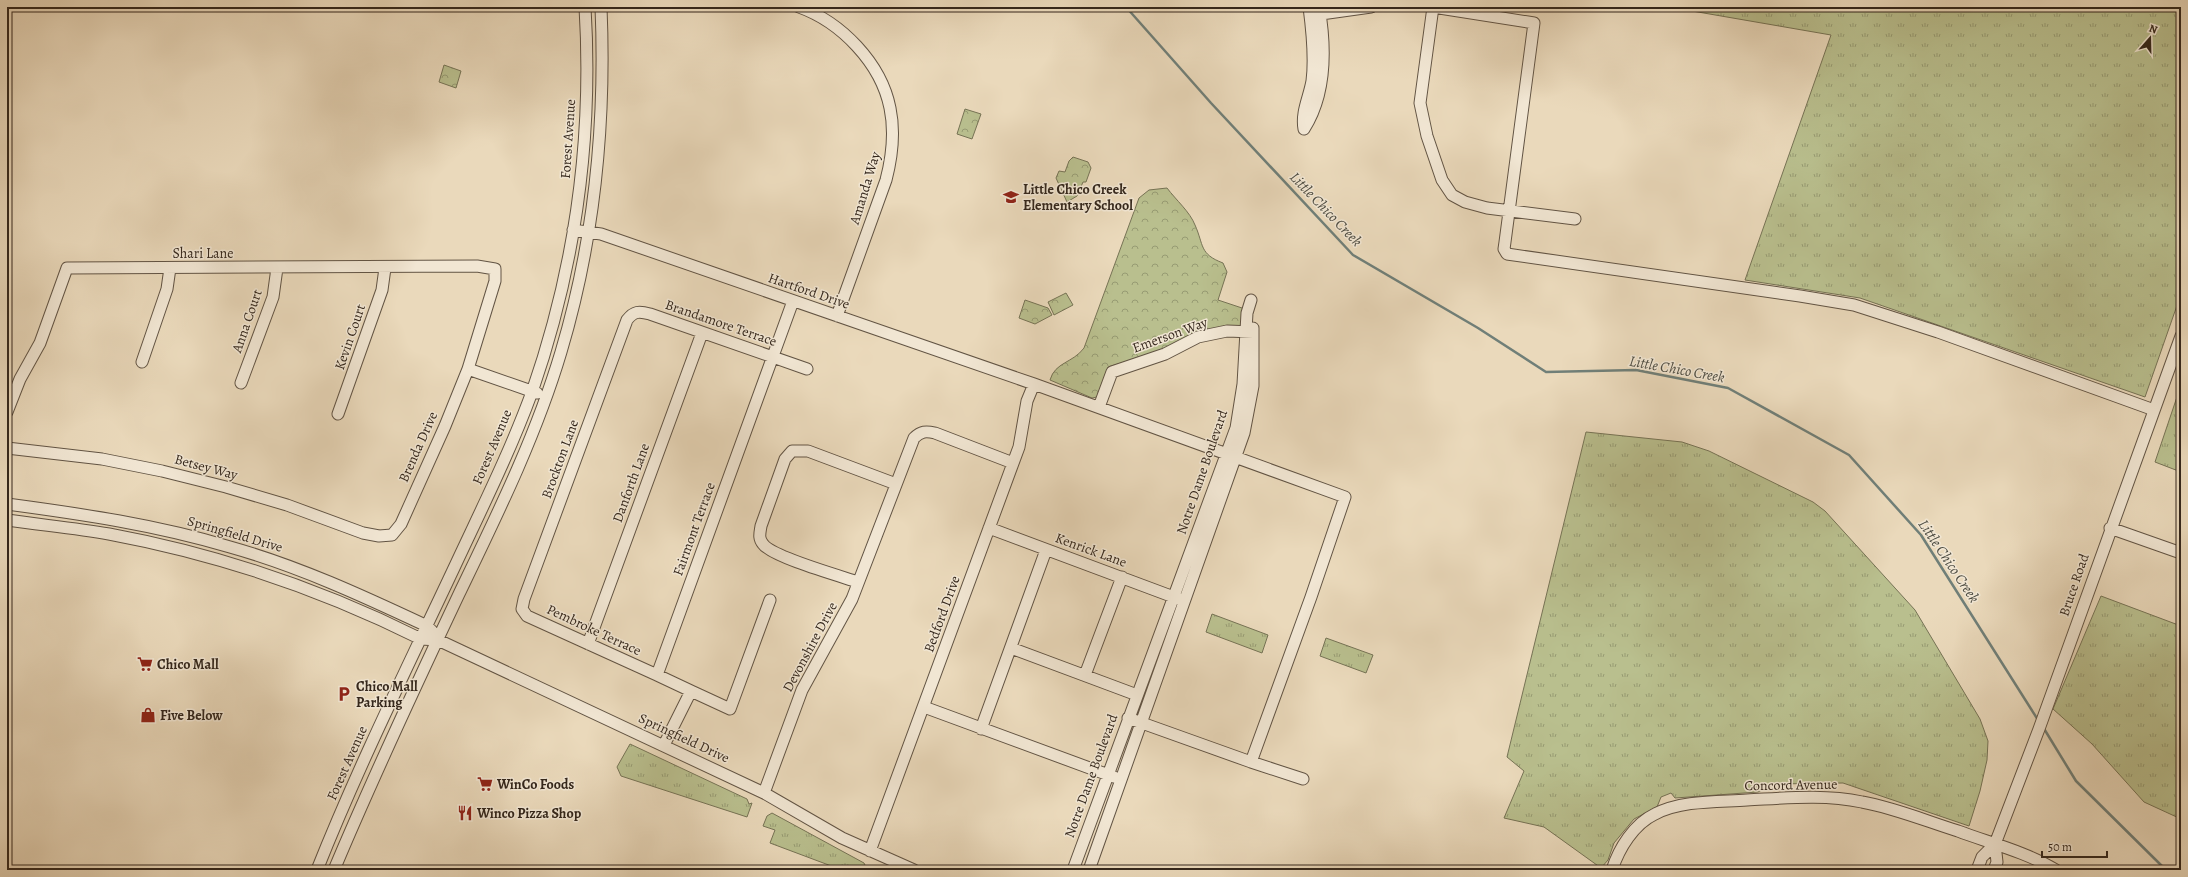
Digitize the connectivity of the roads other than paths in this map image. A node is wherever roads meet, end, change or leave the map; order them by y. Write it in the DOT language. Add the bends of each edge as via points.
graph roads {
  1 [pos="585,7"];
  2 [pos="601,7"];
  3 [pos="799,7"];
  4 [pos="1371,7"];
  5 [pos="1433,7"];
  6 [pos="1315,11"];
  7 [pos="1509,211"];
  8 [pos="1575,219"];
  9 [pos="573,230"];
  10 [pos="589,232"];
  11 [pos="170,268"];
  12 [pos="277,268"];
  13 [pos="385,268"];
  14 [pos="494,269"];
  15 [pos="793,301"];
  16 [pos="837,316"];
  17 [pos="627,320"];
  18 [pos="1250,332"];
  19 [pos="702,333"];
  20 [pos="2181,336"];
  21 [pos="773,357"];
  22 [pos="142,362"];
  23 [pos="807,368"];
  24 [pos="468,369"];
  25 [pos="241,383"];
  26 [pos="1034,384"];
  27 [pos="532,391"];
  28 [pos="547,396"];
  29 [pos="1098,408"];
  30 [pos="2154,410"];
  31 [pos="7,412"];
  32 [pos="338,414"];
  33 [pos="7,448"];
  34 [pos="1231,455"];
  35 [pos="1013,463"];
  36 [pos="896,484"];
  37 [pos="7,504"];
  38 [pos="7,520"];
  39 [pos="989,528"];
  40 [pos="2110,528"];
  41 [pos="392,535"];
  42 [pos="1046,550"];
  43 [pos="2181,552"];
  44 [pos="1122,578"];
  45 [pos="858,582"];
  46 [pos="1178,598"];
  47 [pos="770,600"];
  48 [pos="522,608"];
  49 [pos="427,626"];
  50 [pos="421,639"];
  51 [pos="438,640"];
  52 [pos="588,644"];
  53 [pos="1011,648"];
  54 [pos="657,675"];
  55 [pos="1085,675"];
  56 [pos="691,691"];
  57 [pos="1137,695"];
  58 [pos="924,707"];
  59 [pos="1128,718"];
  60 [pos="1140,723"];
  61 [pos="981,729"];
  62 [pos="664,745"];
  63 [pos="1251,762"];
  64 [pos="1108,775"];
  65 [pos="1121,779"];
  66 [pos="1302,779"];
  67 [pos="764,793"];
  68 [pos="1995,844"];
  69 [pos="870,851"];
  70 [pos="317,870"];
  71 [pos="334,870"];
  72 [pos="914,870"];
  73 [pos="1073,870"];
  74 [pos="1089,870"];
  75 [pos="1612,870"];
  76 [pos="1977,870"];
  77 [pos="1994,870"];
  78 [pos="2056,870"];
  1 -- 9 [label="street, Forest Avenue" via="587,103"];
  2 -- 10 [label="street" via="603,103"];
  3 -- 16 [label="street, Amanda Way" via="815,13 833,25 859,49 875,72 890,107 892,158"];
  4 -- 6 [label="street"];
  5 -- 7 [label="street" via="1420,103 1424,128 1442,180 1452,195 1465,202"];
  5 -- 7 [label="street" via="1534,23"];
  6 -- 6 [label="street" via="1312,80 1302,119 1304,129 1315,113 1321,88 1323,35"];
  7 -- 8 [label="street"];
  7 -- 30 [label="street" via="1504,249 1507,254 1854,306 1938,332"];
  9 -- 10 [label="street, Hartford Drive"];
  9 -- 27 [label="street, Forest Avenue" via="558,303"];
  10 -- 15 [label="street, Hartford Drive"];
  10 -- 28 [label="street" via="571,315"];
  11 -- 12 [label="street, Shari Lane"];
  11 -- 22 [label="street" via="167,290"];
  11 -- 31 [label="street, Shari Lane" via="67,268 40,343 20,379"];
  12 -- 13 [label="street, Shari Lane"];
  12 -- 25 [label="street, Anna Court" via="273,297"];
  13 -- 14 [label="street, Shari Lane" via="477,266"];
  13 -- 32 [label="street, Kevin Court" via="382,290"];
  14 -- 24 [label="street, Brenda Drive" via="495,281"];
  15 -- 16 [label="street, Hartford Drive"];
  15 -- 21 [label="street, Fairmont Terrace"];
  16 -- 26 [label="street, Hartford Drive"];
  17 -- 19 [label="street, Brandamore Terrace" via="632,314 641,311"];
  17 -- 48 [label="street, Brockton Lane"];
  18 -- 29 [label="street, Emerson Way" via="1226,331 1198,337 1166,354 1112,372"];
  18 -- 34 [label="street, Notre Dame Boulevard"];
  19 -- 21 [label="street, Brandamore Terrace"];
  19 -- 52 [label="street, Danforth Lane"];
  20 -- 30 [label="street, Bruce Road"];
  21 -- 23 [label="street, Brandamore Terrace"];
  21 -- 54 [label="street, Fairmont Terrace"];
  24 -- 27 [label="street"];
  24 -- 41 [label="street, Brenda Drive" via="445,426 400,524"];
  26 -- 29 [label="street, Hartford Drive"];
  26 -- 35 [label="street, Bedford Drive" via="1027,401"];
  27 -- 28 [label="street"];
  27 -- 49 [label="street, Forest Avenue" via="503,463"];
  28 -- 51 [label="street" via="516,472"];
  29 -- 34 [label="street, Hartford Drive"];
  30 -- 40 [label="street, Bruce Road"];
  33 -- 41 [label="street, Betsey Way" via="102,459 162,471 287,505 363,533"];
  34 -- 46 [label="street, Notre Dame Boulevard"];
  34 -- 63 [label="street, Hartford Drive" via="1345,497"];
  35 -- 36 [label="street, Devonshire Drive" via="927,431 914,438"];
  35 -- 39 [label="street, Bedford Drive"];
  36 -- 45 [label="street, Devonshire Drive"];
  36 -- 45 [label="street" via="808,451 792,452 785,459 761,526 759,536 762,543 777,553"];
  37 -- 49 [label="street, Springfield Drive" via="124,521 230,546 328,581"];
  38 -- 50 [label="street, Springfield Drive" via="108,534 204,556 300,587"];
  39 -- 42 [label="street, Kenrick Lane"];
  39 -- 58 [label="street, Bedford Drive"];
  40 -- 43 [label="street"];
  40 -- 68 [label="street, Bruce Road" via="2039,729"];
  42 -- 44 [label="street, Kenrick Lane"];
  42 -- 53 [label="street"];
  44 -- 46 [label="street, Kenrick Lane"];
  44 -- 55 [label="street"];
  45 -- 67 [label="street, Devonshire Drive" via="852,599 802,690"];
  46 -- 57 [label="street, Notre Dame Boulevard"];
  46 -- 60 [label="street, Notre Dame Boulevard"];
  47 -- 56 [label="street" via="730,709"];
  48 -- 52 [label="street, Pembroke Terrace" via="527,616"];
  49 -- 50 [label="street, Forest Avenue"];
  49 -- 51 [label="street, Springfield Drive"];
  50 -- 51 [label="street, Springfield Drive"];
  50 -- 70 [label="street, Forest Avenue" via="350,791"];
  51 -- 62 [label="street, Springfield Drive"];
  51 -- 71 [label="street"];
  52 -- 54 [label="street, Pembroke Terrace"];
  53 -- 55 [label="street"];
  53 -- 61 [label="street"];
  54 -- 56 [label="street"];
  55 -- 57 [label="street"];
  56 -- 62 [label="street"];
  57 -- 59 [label="street, Notre Dame Boulevard"];
  58 -- 61 [label="street"];
  58 -- 69 [label="street, Bedford Drive"];
  59 -- 60 [label="street"];
  59 -- 64 [label="street, Notre Dame Boulevard"];
  60 -- 63 [label="street"];
  60 -- 65 [label="street, Notre Dame Boulevard"];
  61 -- 64 [label="street"];
  62 -- 67 [label="street, Springfield Drive"];
  63 -- 66 [label="street"];
  64 -- 65 [label="street"];
  64 -- 73 [label="street, Notre Dame Boulevard"];
  65 -- 74 [label="street, Notre Dame Boulevard"];
  67 -- 69 [label="street, Springfield Drive" via="842,838"];
  68 -- 75 [label="street, Concord Avenue" via="1888,808 1862,802 1821,797 1719,802 1675,806 1654,814 1634,831 1621,847"];
  68 -- 76 [label="street, Bruce Road" via="1982,857"];
  68 -- 77 [label="street, Bruce Road" via="1997,862"];
  68 -- 78 [label="street, Concord Avenue" via="2045,863"];
  69 -- 72 [label="street, Springfield Drive"];
}
